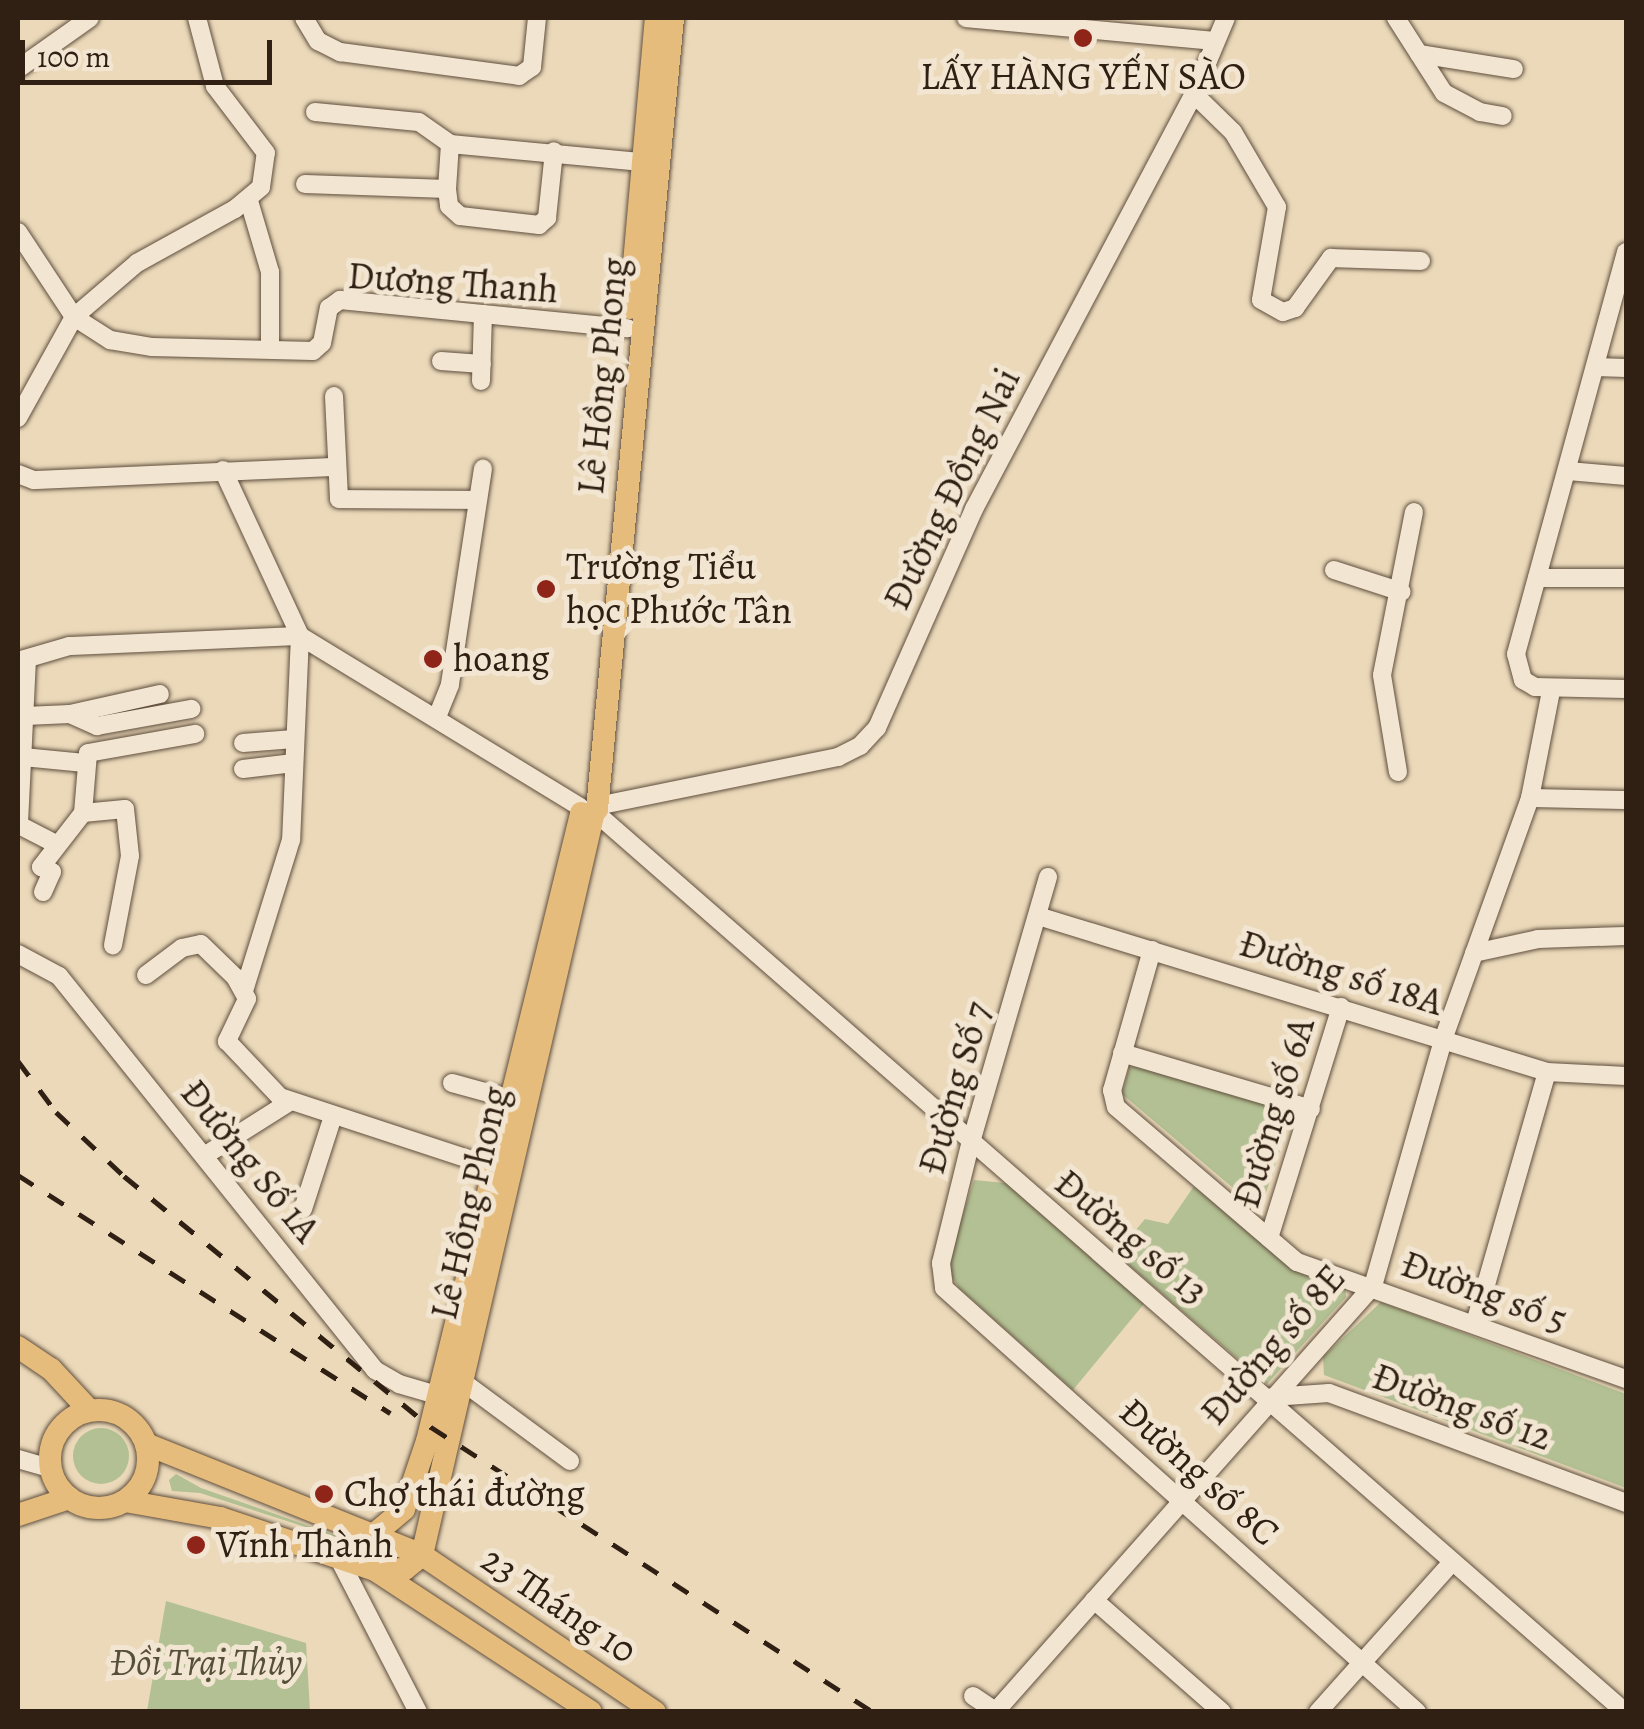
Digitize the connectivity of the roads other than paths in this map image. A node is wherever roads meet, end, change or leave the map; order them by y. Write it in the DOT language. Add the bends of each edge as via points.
graph roads {
  1 [pos="90,18"];
  2 [pos="197,18"];
  3 [pos="304,18"];
  4 [pos="536,18"];
  5 [pos="656,18"];
  6 [pos="673,18"];
  7 [pos="966,18"];
  8 [pos="1226,18"];
  9 [pos="1396,18"];
  10 [pos="1214,41"];
  11 [pos="1419,54"];
  12 [pos="18,69"];
  13 [pos="1514,69"];
  14 [pos="1194,94"];
  15 [pos="315,112"];
  16 [pos="1502,116"];
  17 [pos="450,144"];
  18 [pos="554,151"];
  19 [pos="642,162"];
  20 [pos="306,184"];
  21 [pos="448,189"];
  22 [pos="249,201"];
  23 [pos="18,232"];
  24 [pos="1626,252"];
  25 [pos="1422,261"];
  26 [pos="483,314"];
  27 [pos="74,317"];
  28 [pos="636,328"];
  29 [pos="270,350"];
  30 [pos="441,361"];
  31 [pos="1594,368"];
  32 [pos="1626,368"];
  33 [pos="334,396"];
  34 [pos="18,418"];
  35 [pos="335,467"];
  36 [pos="483,469"];
  37 [pos="223,470"];
  38 [pos="1568,471"];
  39 [pos="18,474"];
  40 [pos="1626,476"];
  41 [pos="476,500"];
  42 [pos="1414,512"];
  43 [pos="1334,570"];
  44 [pos="1537,578"];
  45 [pos="1626,578"];
  46 [pos="1402,592"];
  47 [pos="300,636"];
  48 [pos="22,660"];
  49 [pos="1626,689"];
  50 [pos="1551,690"];
  51 [pos="160,694"];
  52 [pos="191,709"];
  53 [pos="70,714"];
  54 [pos="24,716"];
  55 [pos="437,717"];
  56 [pos="195,734"];
  57 [pos="294,739"];
  58 [pos="242,743"];
  59 [pos="21,746"];
  60 [pos="85,762"];
  61 [pos="294,763"];
  62 [pos="243,769"];
  63 [pos="1398,772"];
  64 [pos="1530,798"];
  65 [pos="1626,800"];
  66 [pos="589,809"];
  67 [pos="83,813"];
  68 [pos="56,844"];
  69 [pos="1048,877"];
  70 [pos="43,892"];
  71 [pos="1038,916"];
  72 [pos="1626,936"];
  73 [pos="113,945"];
  74 [pos="1152,950"];
  75 [pos="1474,952"];
  76 [pos="18,954"];
  77 [pos="146,975"];
  78 [pos="244,991"];
  79 [pos="1341,1007"];
  80 [pos="1444,1038"];
  81 [pos="1122,1053"];
  82 [pos="1546,1072"];
  83 [pos="1626,1076"];
  84 [pos="452,1083"];
  85 [pos="510,1100"];
  86 [pos="291,1101"];
  87 [pos="1311,1108"];
  88 [pos="333,1116"];
  89 [pos="970,1145"];
  90 [pos="204,1156"];
  91 [pos="493,1168"];
  92 [pos="304,1209"];
  93 [pos="1269,1238"];
  94 [pos="940,1279"];
  95 [pos="1373,1286"];
  96 [pos="1475,1322"];
  97 [pos="18,1347"];
  98 [pos="1626,1378"];
  99 [pos="454,1393"];
  100 [pos="1272,1397"];
  101 [pos="89,1410"];
  102 [pos="146,1444"];
  103 [pos="18,1458"];
  104 [pos="570,1461"];
  105 [pos="50,1468"];
  106 [pos="68,1498"];
  107 [pos="1181,1500"];
  108 [pos="125,1501"];
  109 [pos="1626,1502"];
  110 [pos="18,1516"];
  111 [pos="376,1532"];
  112 [pos="336,1553"];
  113 [pos="422,1555"];
  114 [pos="1452,1562"];
  115 [pos="375,1570"];
  116 [pos="1094,1600"];
  117 [pos="1363,1661"];
  118 [pos="973,1696"];
  119 [pos="996,1711"];
  120 [pos="418,1712"];
  121 [pos="591,1712"];
  122 [pos="655,1712"];
  123 [pos="1222,1712"];
  124 [pos="1318,1712"];
  125 [pos="1416,1712"];
  126 [pos="1625,1712"];
  1 -- 12 [label="street"];
  2 -- 22 [label="street" via="214,86 266,154 261,187"];
  3 -- 4 [label="street" via="318,40 340,52 520,76 532,67"];
  5 -- 19 [label="main road, Lê Hồng Phong"];
  6 -- 28 [label="main road, Lê Hồng Phong"];
  7 -- 10 [label="street"];
  8 -- 10 [label="street, Đường Đồng Nai"];
  9 -- 11 [label="street"];
  10 -- 14 [label="street, Đường Đồng Nai"];
  11 -- 13 [label="street"];
  11 -- 16 [label="street" via="1456,103"];
  14 -- 25 [label="street" via="1233,132 1278,207 1260,300 1283,312 1295,308 1331,258"];
  14 -- 66 [label="street, Đường Đồng Nai" via="974,509 877,728 838,757"];
  15 -- 17 [label="street" via="420,122"];
  17 -- 18 [label="street"];
  17 -- 21 [label="street"];
  18 -- 19 [label="street"];
  18 -- 21 [label="street" via="544,224 460,216 449,206"];
  19 -- 28 [label="main road, Lê Hồng Phong"];
  20 -- 21 [label="street"];
  22 -- 27 [label="street" via="150,254"];
  22 -- 29 [label="street" via="270,272"];
  23 -- 27 [label="street"];
  24 -- 31 [label="street"];
  26 -- 28 [label="street, Dương Thanh"];
  26 -- 29 [label="street, Dương Thanh" via="340,300 328,308 319,349"];
  26 -- 30 [label="street" via="481,373"];
  27 -- 29 [label="street, Dương Thanh" via="124,342"];
  27 -- 34 [label="street"];
  28 -- 66 [label="main road, Lê Hồng Phong"];
  31 -- 32 [label="street"];
  31 -- 38 [label="street"];
  33 -- 35 [label="street"];
  35 -- 37 [label="street"];
  35 -- 41 [label="street" via="338,499"];
  36 -- 41 [label="street"];
  37 -- 39 [label="street" via="34,480"];
  37 -- 47 [label="street"];
  38 -- 40 [label="street"];
  38 -- 44 [label="street"];
  41 -- 55 [label="street" via="450,684"];
  42 -- 46 [label="street"];
  43 -- 46 [label="street"];
  44 -- 45 [label="street"];
  44 -- 50 [label="street" via="1516,668 1523,680"];
  46 -- 63 [label="street" via="1381,694"];
  47 -- 48 [label="street" via="69,646"];
  47 -- 55 [label="street, Đường số 13"];
  47 -- 57 [label="street"];
  48 -- 54 [label="street"];
  49 -- 50 [label="street"];
  50 -- 64 [label="street, Đường số 8E"];
  51 -- 53 [label="street"];
  52 -- 53 [label="street" via="96,726"];
  53 -- 54 [label="street"];
  54 -- 59 [label="street"];
  55 -- 66 [label="street, Đường số 13"];
  56 -- 60 [label="street" via="88,753"];
  57 -- 58 [label="street"];
  57 -- 61 [label="street"];
  59 -- 60 [label="street"];
  59 -- 68 [label="street" via="19,825"];
  60 -- 67 [label="street"];
  61 -- 62 [label="street"];
  61 -- 78 [label="street" via="290,840"];
  64 -- 65 [label="street"];
  64 -- 75 [label="street, Đường số 8E"];
  66 -- 85 [label="main road, Lê Hồng Phong"];
  66 -- 89 [label="street, Đường số 13"];
  66 -- 99 [label="main road, Lê Hồng Phong"];
  67 -- 68 [label="street"];
  67 -- 73 [label="street" via="126,810 130,856"];
  68 -- 70 [label="street" via="40,867 52,872"];
  69 -- 71 [label="street, Đường Số 7"];
  71 -- 74 [label="street, Đường số 18A"];
  71 -- 89 [label="street, Đường Số 7"];
  72 -- 75 [label="street" via="1538,939"];
  74 -- 79 [label="street, Đường số 18A"];
  74 -- 81 [label="street"];
  75 -- 80 [label="street, Đường số 8E"];
  76 -- 90 [label="street, Đường Số 1A" via="59,976"];
  77 -- 78 [label="street" via="182,948 201,944"];
  78 -- 86 [label="street" via="243,1015 227,1042 262,1082"];
  79 -- 80 [label="street, Đường số 18A"];
  79 -- 87 [label="street, Đường số 6A"];
  80 -- 82 [label="street, Đường số 18A"];
  80 -- 95 [label="street, Đường số 8E"];
  81 -- 87 [label="street"];
  81 -- 93 [label="street, Đường số 5" via="1112,1099"];
  82 -- 83 [label="street, Đường số 18A"];
  82 -- 96 [label="street"];
  84 -- 85 [label="street"];
  85 -- 91 [label="main road, Lê Hồng Phong"];
  86 -- 88 [label="street"];
  86 -- 90 [label="street"];
  87 -- 93 [label="street, Đường số 6A"];
  88 -- 91 [label="street"];
  88 -- 92 [label="street"];
  89 -- 94 [label="street, Đường Số 7"];
  89 -- 100 [label="street, Đường số 13"];
  90 -- 99 [label="street, Đường Số 1A" via="375,1370"];
  91 -- 99 [label="main road, Lê Hồng Phong"];
  93 -- 95 [label="street, Đường số 5" via="1297,1262"];
  94 -- 107 [label="street, Đường số 8C"];
  95 -- 96 [label="street, Đường số 5"];
  95 -- 100 [label="street, Đường số 8E"];
  96 -- 98 [label="street, Đường số 5"];
  97 -- 101 [label="main road" via="51,1369"];
  99 -- 104 [label="street, Đường Số 1A"];
  99 -- 111 [label="main road, Lê Hồng Phong" via="404,1509"];
  99 -- 113 [label="main road, Lê Hồng Phong"];
  100 -- 107 [label="street, Đường số 8E"];
  100 -- 109 [label="street, Đường số 12" via="1330,1393"];
  100 -- 114 [label="street, Đường số 13"];
  101 -- 102 [label="main road" via="120,1414"];
  101 -- 105 [label="main road" via="55,1435"];
  102 -- 108 [label="main road" via="147,1473"];
  102 -- 111 [label="main road, 23 Tháng 10"];
  103 -- 105 [label="street"];
  105 -- 106 [label="main road"];
  106 -- 108 [label="main road" via="102,1508"];
  106 -- 110 [label="main road"];
  107 -- 116 [label="street, Đường số 8E"];
  107 -- 117 [label="street, Đường số 8C"];
  108 -- 112 [label="main road, 23 Tháng 10" via="220,1518"];
  111 -- 113 [label="main road, 23 Tháng 10"];
  112 -- 115 [label="main road, 23 Tháng 10"];
  112 -- 120 [label="street"];
  113 -- 115 [label="main road" via="405,1568"];
  113 -- 122 [label="main road, 23 Tháng 10"];
  114 -- 117 [label="street"];
  114 -- 126 [label="street, Đường số 13"];
  115 -- 121 [label="main road, 23 Tháng 10"];
  116 -- 119 [label="street, Đường số 8E"];
  116 -- 123 [label="street"];
  117 -- 124 [label="street"];
  117 -- 125 [label="street, Đường số 8C"];
  118 -- 119 [label="street"];
}
